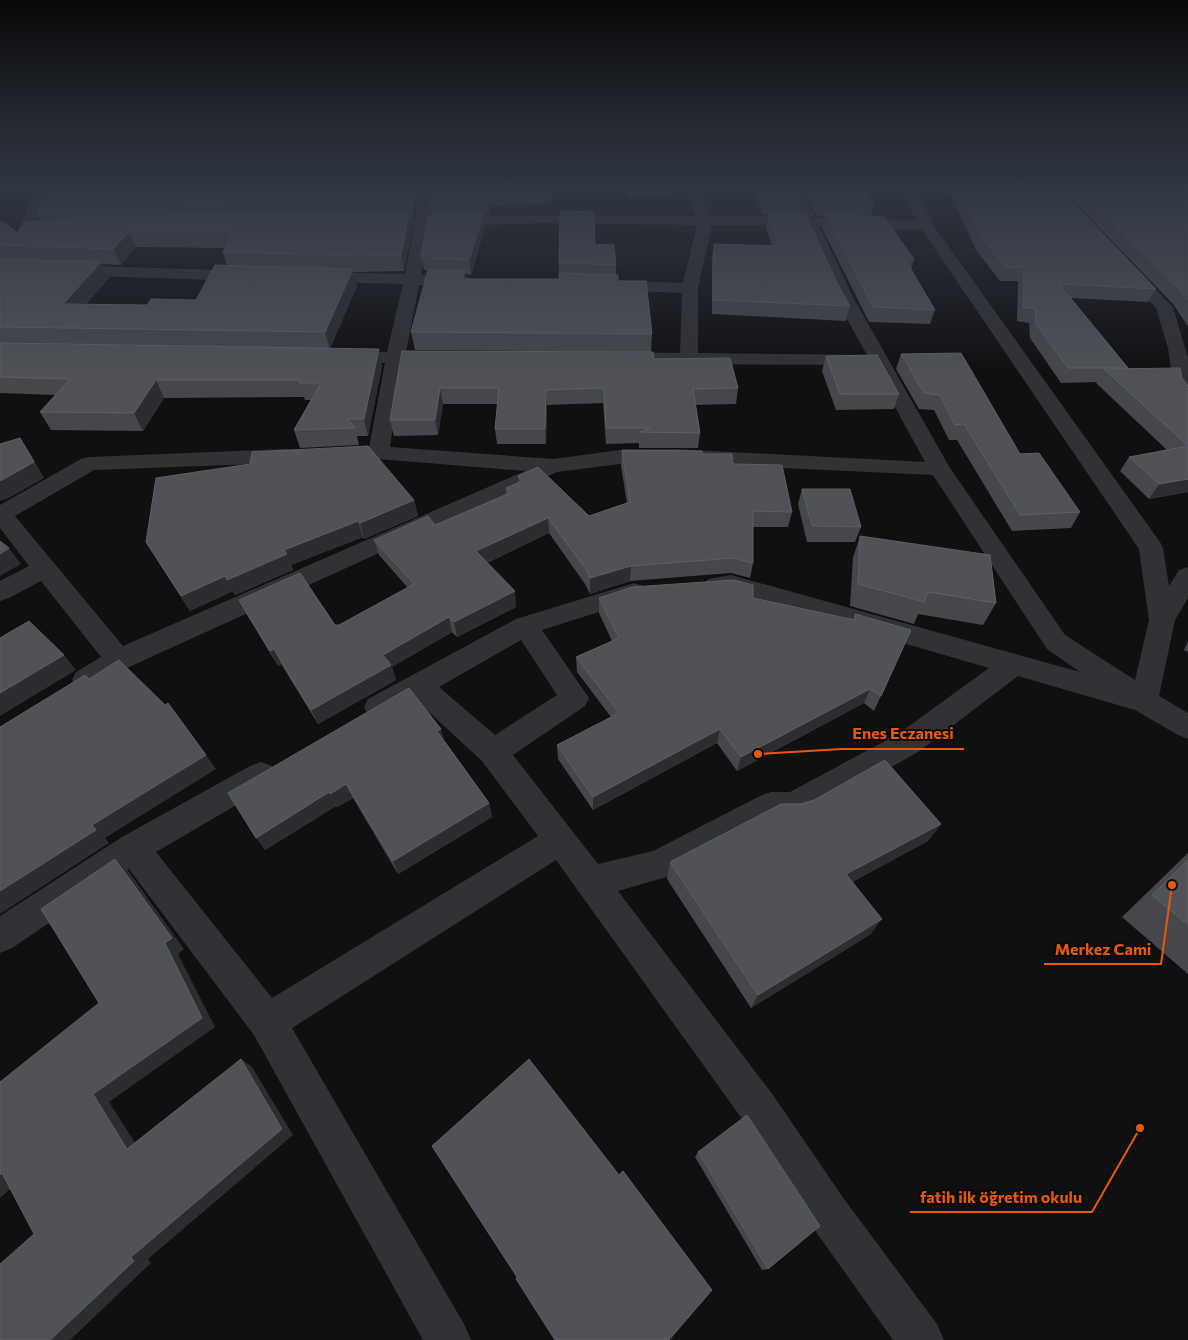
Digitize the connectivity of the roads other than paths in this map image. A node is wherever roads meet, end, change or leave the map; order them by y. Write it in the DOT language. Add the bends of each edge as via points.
graph roads {
  1 [pos="19,249"];
  2 [pos="417,249"];
  3 [pos="699,249"];
  4 [pos="822,249"];
  5 [pos="944,249"];
  6 [pos="1117,258"];
  7 [pos="0,262"];
  8 [pos="0,268"];
  9 [pos="267,276"];
  10 [pos="305,277"];
  11 [pos="411,279"];
  12 [pos="476,281"];
  13 [pos="592,285"];
  14 [pos="690,288"];
  15 [pos="326,357"];
  16 [pos="395,358"];
  17 [pos="459,358"];
  18 [pos="602,358"];
  19 [pos="689,358"];
  20 [pos="879,360"];
  21 [pos="1188,396"];
  22 [pos="378,453"];
  23 [pos="553,466"];
  24 [pos="940,470"];
  25 [pos="1,515"];
  26 [pos="44,568"];
  27 [pos="1188,576"];
  28 [pos="694,587"];
  29 [pos="658,590"];
  30 [pos="0,592"];
  31 [pos="1162,620"];
  32 [pos="525,626"];
  33 [pos="119,660"];
  34 [pos="1014,664"];
  35 [pos="417,684"];
  36 [pos="68,691"];
  37 [pos="1144,701"];
  38 [pos="357,719"];
  39 [pos="1188,727"];
  40 [pos="492,752"];
  41 [pos="288,759"];
  42 [pos="560,840"];
  43 [pos="133,848"];
  44 [pos="591,882"];
  45 [pos="0,936"];
  46 [pos="267,1022"];
  47 [pos="448,1340"];
  48 [pos="921,1340"];
  1 -- 7 [label="street" via="17,255"];
  2 -- 11 [label="street"];
  3 -- 14 [label="street"];
  4 -- 20 [label="street" via="845,299"];
  5 -- 31 [label="street" via="1151,548"];
  6 -- 21 [label="street" via="1164,308 1177,348 1184,391"];
  8 -- 9 [label="street"];
  10 -- 11 [label="street"];
  11 -- 12 [label="street"];
  11 -- 16 [label="street"];
  13 -- 14 [label="street"];
  14 -- 19 [label="street"];
  15 -- 16 [label="street"];
  16 -- 17 [label="street"];
  16 -- 22 [label="street"];
  18 -- 19 [label="street"];
  19 -- 20 [label="street"];
  20 -- 24 [label="street"];
  22 -- 23 [label="street"];
  22 -- 25 [label="street" via="89,464"];
  23 -- 24 [label="street" via="620,457 675,456"];
  23 -- 33 [label="street"];
  24 -- 37 [label="street" via="1056,642"];
  25 -- 26 [label="street"];
  26 -- 30 [label="street"];
  26 -- 33 [label="street"];
  27 -- 31 [label="street"];
  28 -- 34 [label="street" via="730,584"];
  29 -- 32 [label="street" via="630,592"];
  31 -- 37 [label="street"];
  32 -- 35 [label="street"];
  32 -- 40 [label="street" via="575,698"];
  33 -- 36 [label="street"];
  34 -- 37 [label="street"];
  34 -- 44 [label="street" via="908,743 794,806 771,806 658,865"];
  35 -- 38 [label="street"];
  35 -- 40 [label="street"];
  37 -- 39 [label="street"];
  40 -- 42 [label="street"];
  41 -- 43 [label="street"];
  42 -- 44 [label="street"];
  42 -- 46 [label="street"];
  43 -- 45 [label="street"];
  43 -- 46 [label="street"];
  44 -- 48 [label="street" via="759,1109 829,1214"];
  46 -- 47 [label="street"];
}
